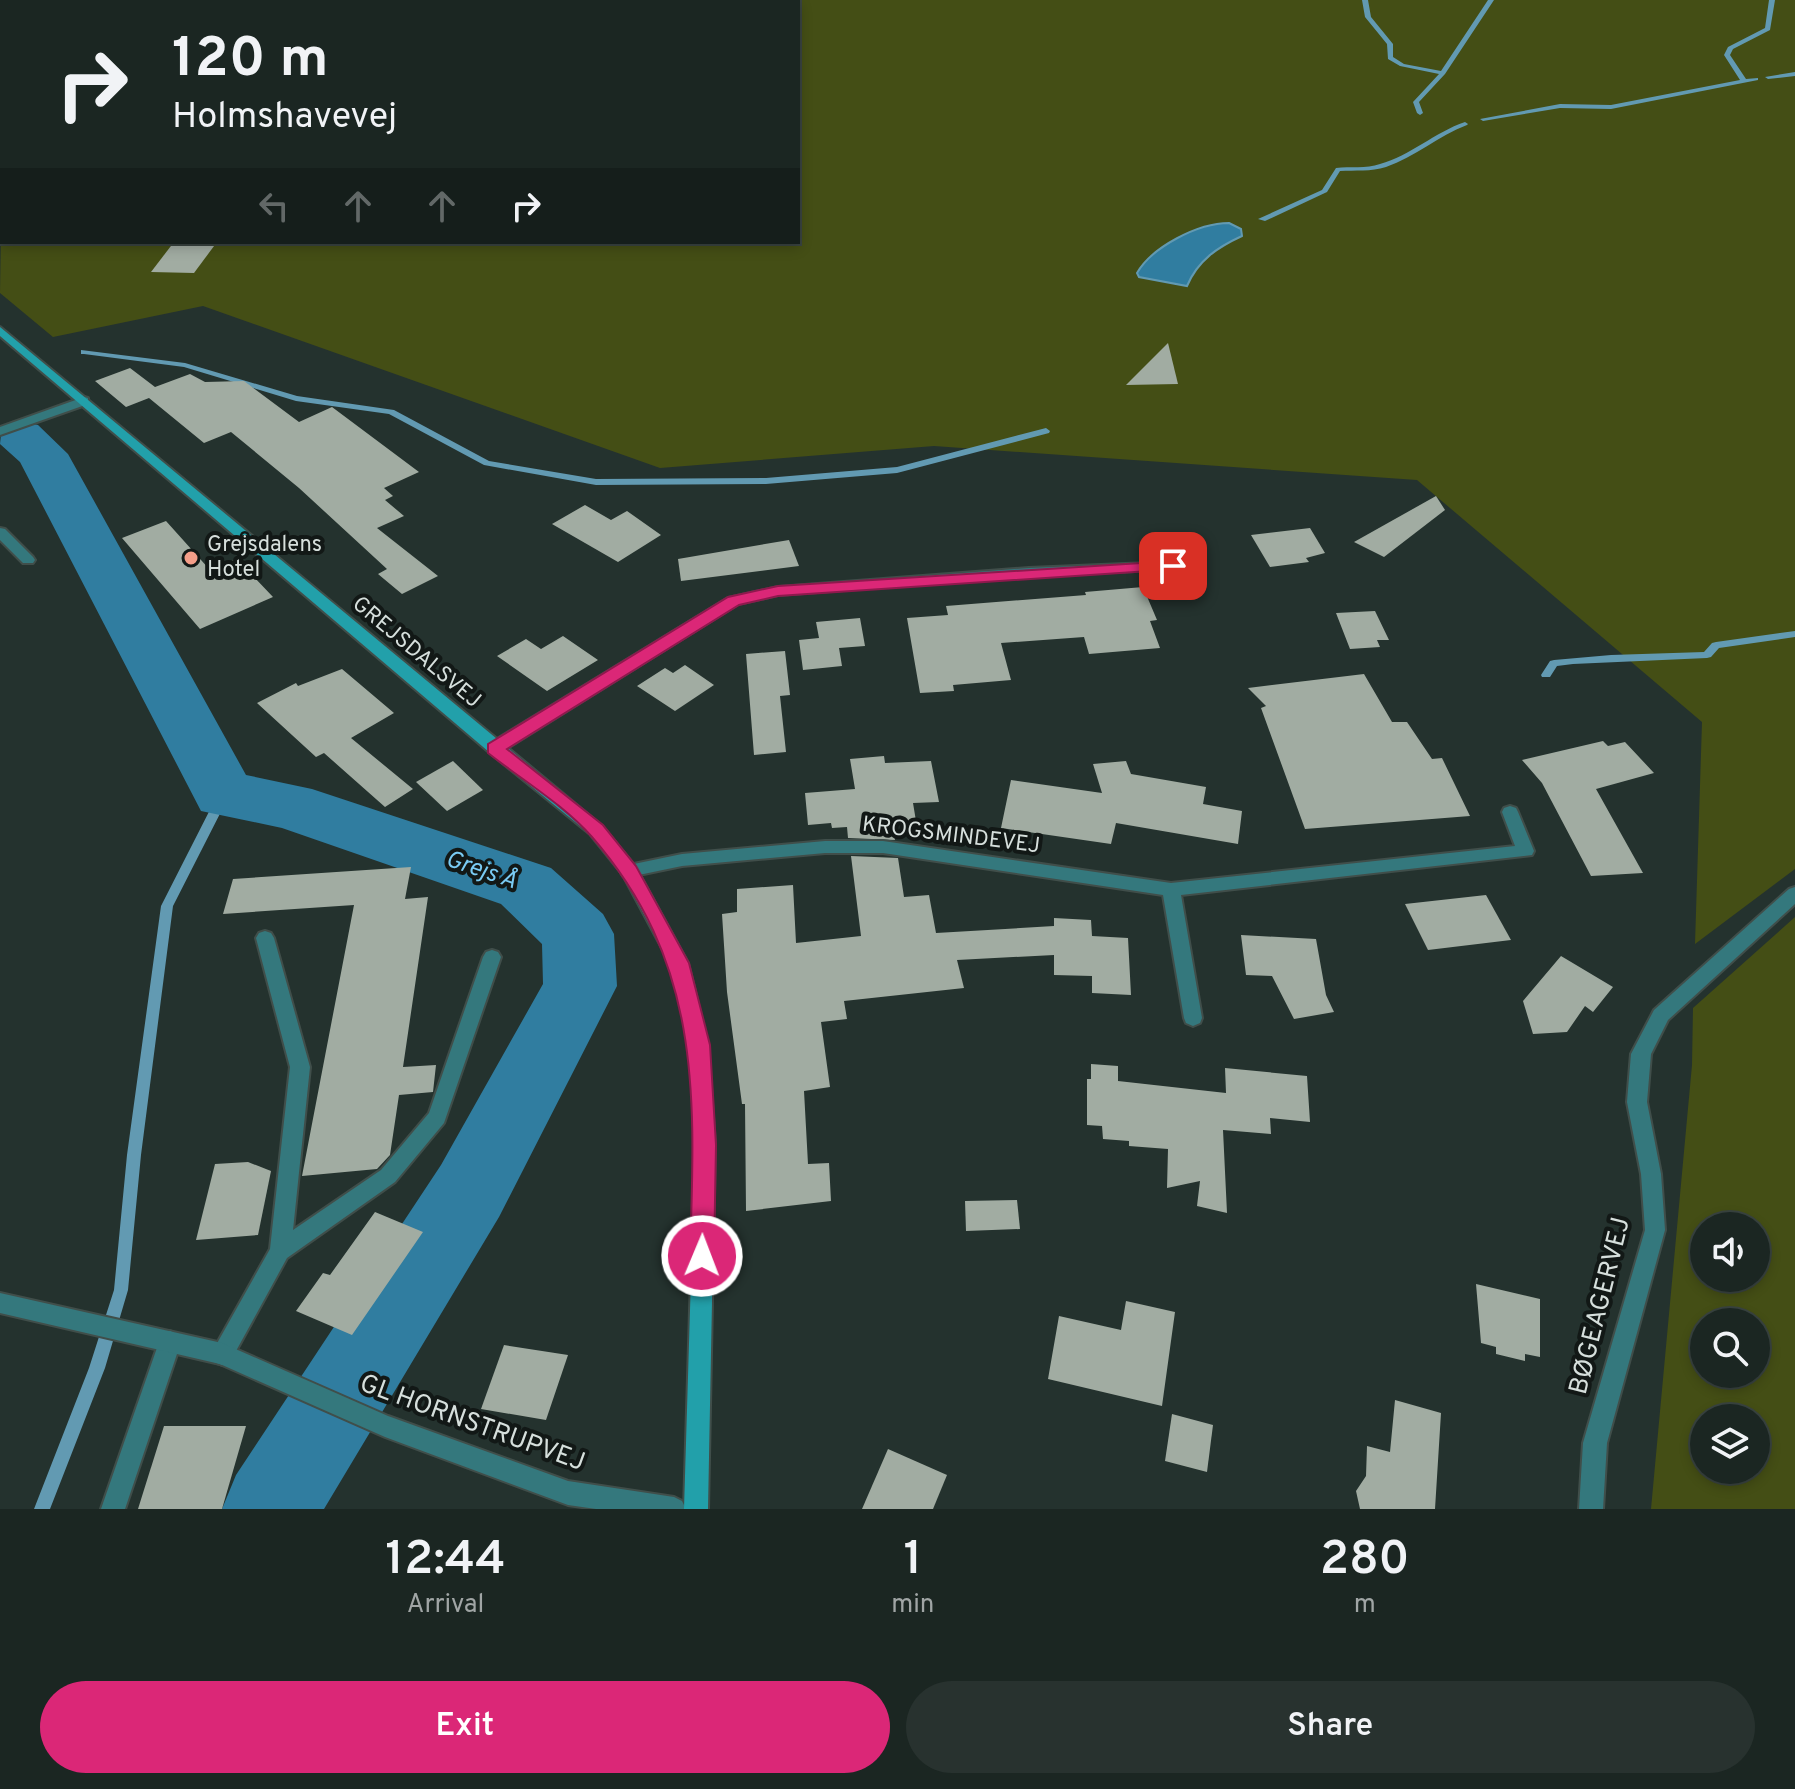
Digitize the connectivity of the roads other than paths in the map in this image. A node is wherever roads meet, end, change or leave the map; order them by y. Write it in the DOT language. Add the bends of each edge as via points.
graph roads {
  1 [pos="0,330"];
  2 [pos="84,401"];
  3 [pos="0,431"];
  4 [pos="0,532"];
  5 [pos="28,560"];
  6 [pos="1173,566"];
  7 [pos="495,748"];
  8 [pos="1510,812"];
  9 [pos="629,871"];
  10 [pos="1171,890"];
  11 [pos="1795,894"];
  12 [pos="265,938"];
  13 [pos="492,957"];
  14 [pos="1193,1018"];
  15 [pos="280,1251"];
  16 [pos="0,1303"];
  17 [pos="167,1341"];
  18 [pos="222,1354"];
  19 [pos="113,1509"];
  20 [pos="674,1509"];
  21 [pos="696,1509"];
  22 [pos="1591,1509"];
  1 -- 2 [label="street, GREJSDALSVEJ"];
  2 -- 3 [label="street"];
  2 -- 7 [label="street, GREJSDALSVEJ"];
  4 -- 5 [label="street"];
  6 -- 7 [label="street" via="778,591 733,601"];
  7 -- 9 [label="street, GREJSDALSVEJ" via="596,830"];
  8 -- 10 [label="street, KROGSMINDEVEJ" via="1526,851"];
  9 -- 10 [label="street, KROGSMINDEVEJ" via="682,860 883,847"];
  9 -- 21 [label="street, GREJSDALSVEJ" via="679,963 699,1045 705,1145"];
  10 -- 14 [label="street"];
  11 -- 22 [label="street, BØGEAGERVEJ" via="1661,1015 1641,1054 1637,1102 1655,1230 1595,1443"];
  12 -- 15 [label="street" via="300,1067"];
  13 -- 15 [label="street" via="437,1117 388,1176"];
  15 -- 18 [label="street"];
  16 -- 17 [label="street, GL HORNSTRUPVEJ"];
  17 -- 18 [label="street, GL HORNSTRUPVEJ"];
  17 -- 19 [label="street"];
  18 -- 20 [label="street, GL HORNSTRUPVEJ" via="385,1426 568,1493"];
}
